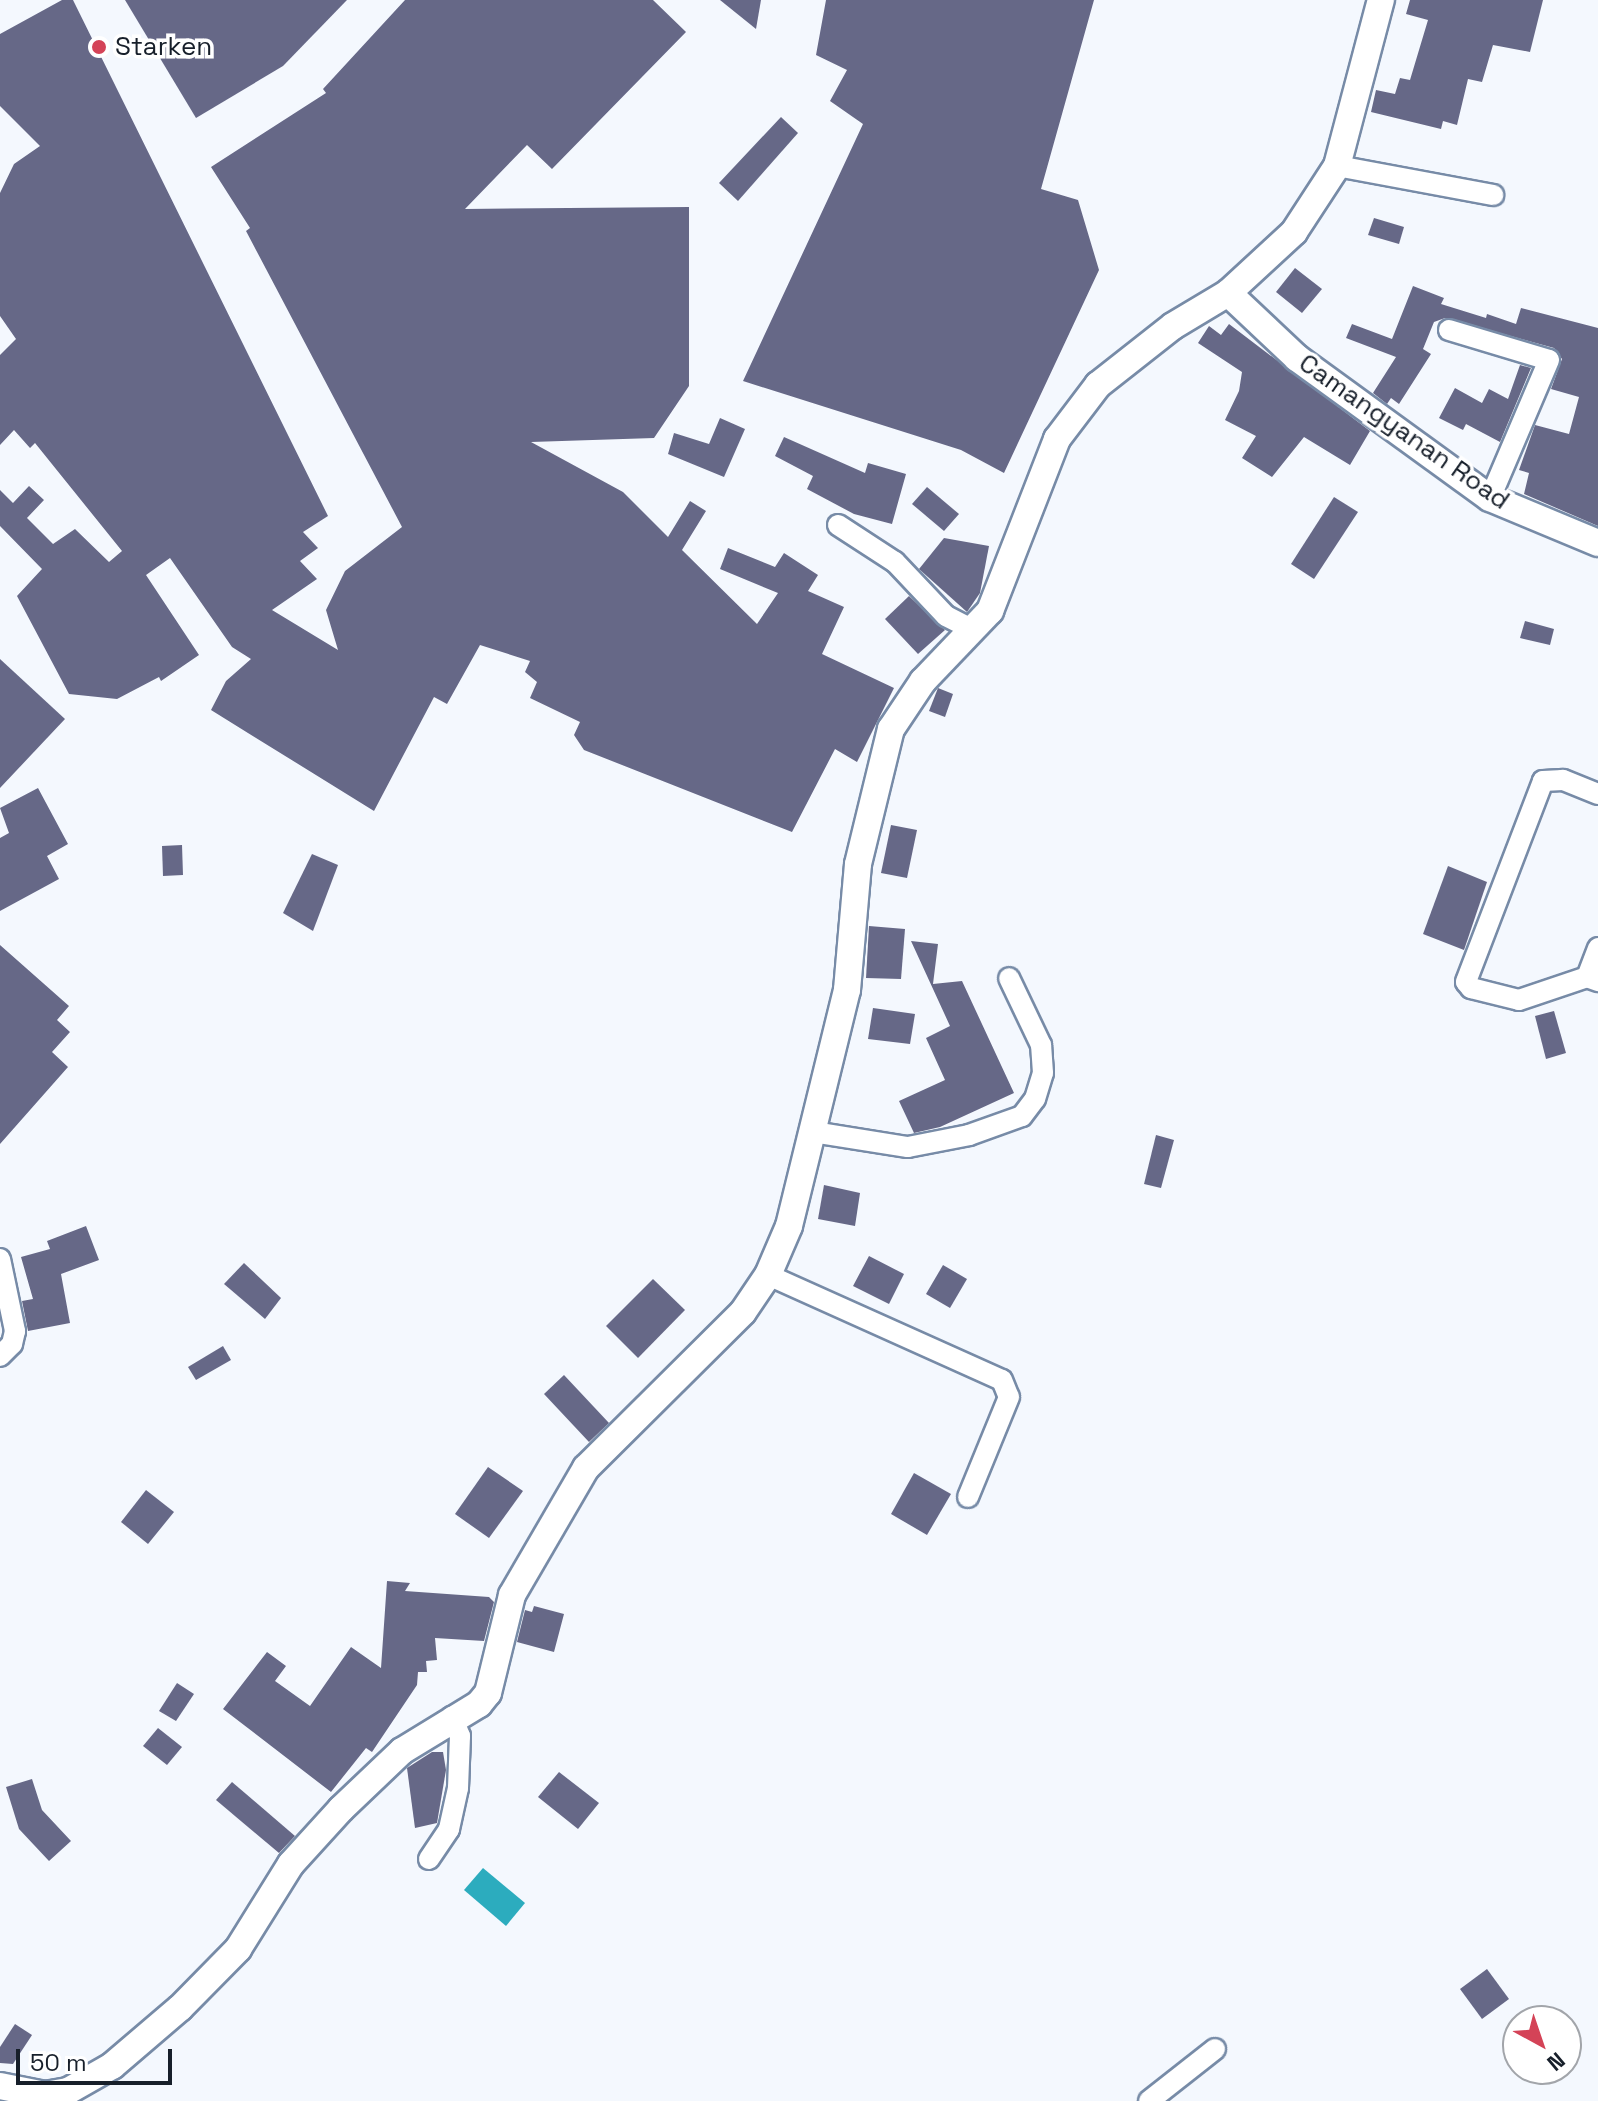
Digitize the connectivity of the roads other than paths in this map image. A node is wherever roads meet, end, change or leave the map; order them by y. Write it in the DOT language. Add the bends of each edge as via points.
graph roads {
  1 [pos="1381,0"];
  2 [pos="1337,166"];
  3 [pos="1493,195"];
  4 [pos="1228,293"];
  5 [pos="1449,330"];
  6 [pos="1490,498"];
  7 [pos="838,525"];
  8 [pos="1598,543"];
  9 [pos="974,630"];
  10 [pos="1598,794"];
  11 [pos="1598,948"];
  12 [pos="1009,978"];
  13 [pos="1593,979"];
  14 [pos="813,1132"];
  15 [pos="0,1259"];
  16 [pos="768,1275"];
  17 [pos="0,1356"];
  18 [pos="968,1497"];
  19 [pos="452,1717"];
  20 [pos="429,1859"];
  21 [pos="1215,2049"];
  22 [pos="0,2086"];
  23 [pos="74,2096"];
  24 [pos="1149,2101"];
  1 -- 2 [label="street"];
  2 -- 3 [label="street"];
  2 -- 4 [label="street" via="1294,232"];
  4 -- 6 [label="street, Camangyanan Road" via="1297,358"];
  4 -- 9 [label="street" via="1173,326 1098,385 1057,439 990,611"];
  5 -- 6 [label="street" via="1549,360"];
  6 -- 8 [label="street, Camangyanan Road"];
  7 -- 9 [label="street" via="895,562 946,616"];
  9 -- 14 [label="street" via="923,681 891,729 858,864 847,990"];
  10 -- 13 [label="street" via="1563,780 1543,781 1466,982 1519,1000"];
  11 -- 13 [label="street"];
  12 -- 14 [label="street" via="1041,1045 1043,1073 1022,1116 969,1135 908,1147"];
  14 -- 16 [label="street" via="789,1226"];
  15 -- 17 [label="street" via="15,1331 12,1344"];
  16 -- 18 [label="street" via="1002,1380 1009,1397"];
  16 -- 19 [label="street" via="743,1312 586,1468 512,1595 488,1693 479,1704"];
  19 -- 20 [label="street" via="460,1736 458,1788 449,1829"];
  19 -- 23 [label="street" via="402,1751 341,1809 291,1864 238,1949 180,2008"];
  21 -- 24 [label="street"];
  22 -- 23 [label="street"];
}
